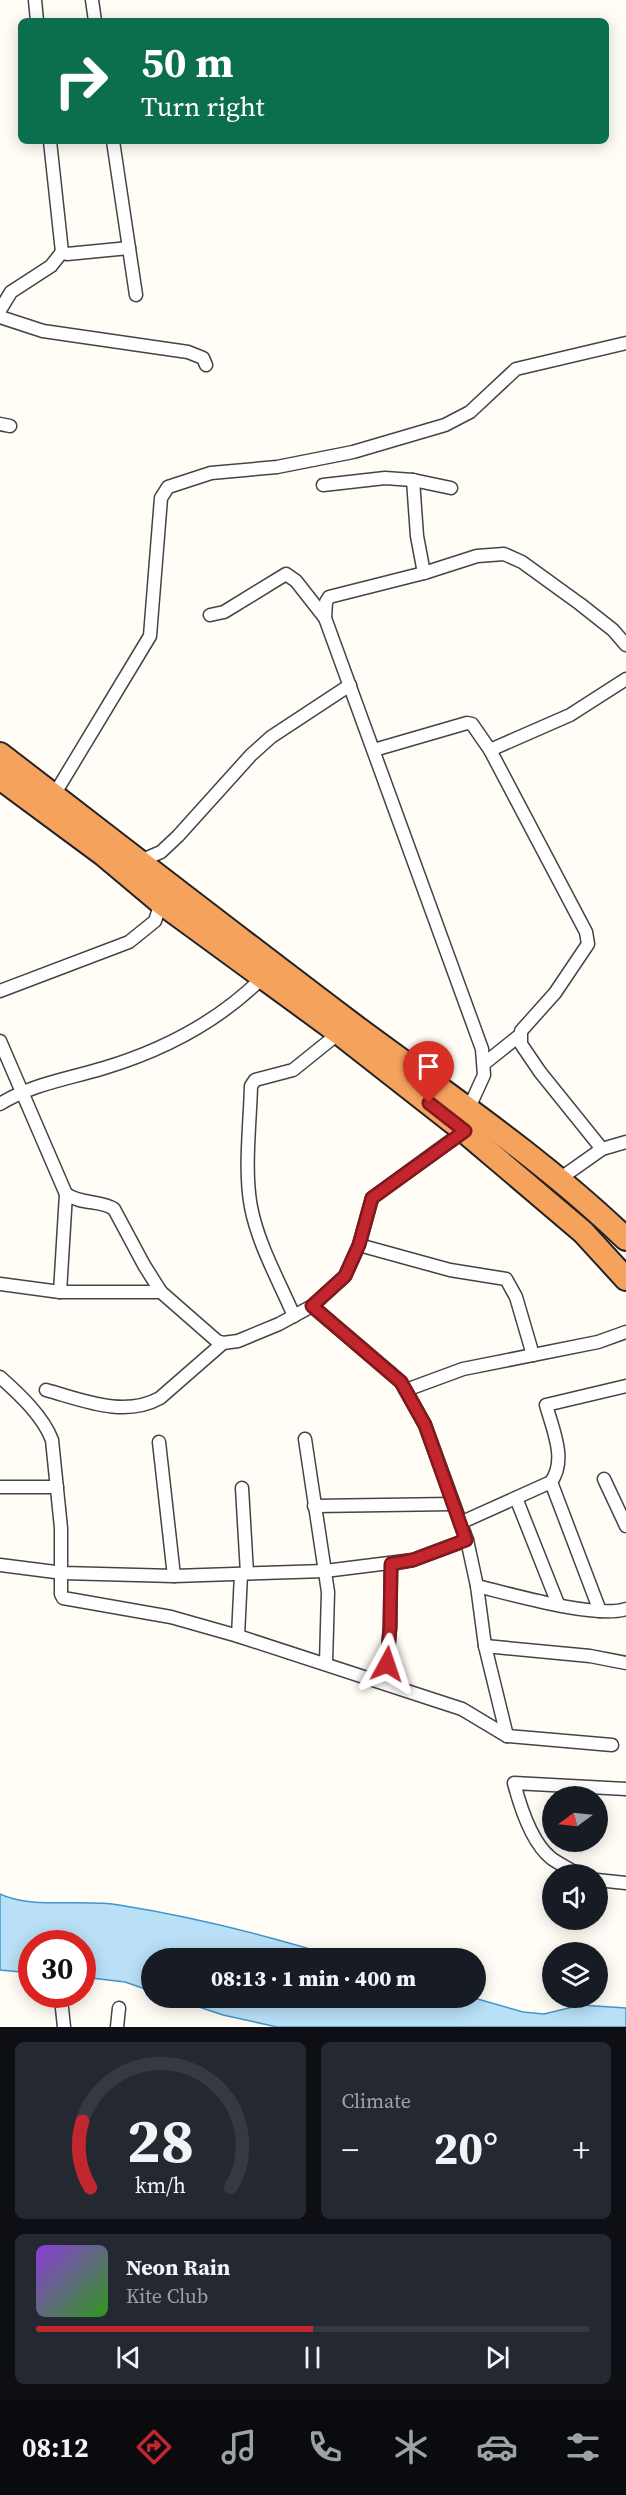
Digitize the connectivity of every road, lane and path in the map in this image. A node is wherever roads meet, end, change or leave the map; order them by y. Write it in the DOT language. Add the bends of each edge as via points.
graph roads {
  1 [pos="35,0"];
  2 [pos="92,0"];
  3 [pos="38,18"];
  4 [pos="95,18"];
  5 [pos="50,144"];
  6 [pos="114,144"];
  7 [pos="129,248"];
  8 [pos="62,252"];
  9 [pos="136,295"];
  10 [pos="0,310"];
  11 [pos="0,317"];
  12 [pos="626,343"];
  13 [pos="206,365"];
  14 [pos="413,480"];
  15 [pos="323,485"];
  16 [pos="451,488"];
  17 [pos="424,573"];
  18 [pos="210,615"];
  19 [pos="325,618"];
  20 [pos="626,645"];
  21 [pos="626,679"];
  22 [pos="350,685"];
  23 [pos="374,750"];
  24 [pos="490,750"];
  25 [pos="0,754"];
  26 [pos="0,778"];
  27 [pos="54,795"];
  28 [pos="140,861"];
  29 [pos="165,893"];
  30 [pos="263,977"];
  31 [pos="0,991"];
  32 [pos="339,1033"];
  33 [pos="520,1035"];
  34 [pos="0,1041"];
  35 [pos="485,1063"];
  36 [pos="5,1068"];
  37 [pos="21,1091"];
  38 [pos="0,1104"];
  39 [pos="466,1120"];
  40 [pos="626,1142"];
  41 [pos="602,1149"];
  42 [pos="558,1180"];
  43 [pos="66,1194"];
  44 [pos="626,1239"];
  45 [pos="359,1245"];
  46 [pos="626,1279"];
  47 [pos="0,1284"];
  48 [pos="60,1292"];
  49 [pos="161,1292"];
  50 [pos="312,1306"];
  51 [pos="294,1316"];
  52 [pos="626,1332"];
  53 [pos="223,1343"];
  54 [pos="533,1355"];
  55 [pos="0,1377"];
  56 [pos="626,1386"];
  57 [pos="45,1390"];
  58 [pos="406,1390"];
  59 [pos="305,1438"];
  60 [pos="159,1442"];
  61 [pos="604,1479"];
  62 [pos="550,1482"];
  63 [pos="0,1487"];
  64 [pos="57,1487"];
  65 [pos="242,1488"];
  66 [pos="516,1498"];
  67 [pos="453,1504"];
  68 [pos="314,1506"];
  69 [pos="460,1524"];
  70 [pos="626,1526"];
  71 [pos="466,1540"];
  72 [pos="391,1564"];
  73 [pos="0,1565"];
  74 [pos="325,1571"];
  75 [pos="63,1574"];
  76 [pos="244,1574"];
  77 [pos="174,1576"];
  78 [pos="477,1586"];
  79 [pos="558,1604"];
  80 [pos="626,1609"];
  81 [pos="600,1611"];
  82 [pos="238,1636"];
  83 [pos="485,1646"];
  84 [pos="326,1663"];
  85 [pos="626,1663"];
  86 [pos="385,1682"];
  87 [pos="507,1736"];
  88 [pos="612,1745"];
  89 [pos="626,1790"];
  90 [pos="561,1864"];
  91 [pos="608,1881"];
  92 [pos="626,1883"];
  93 [pos="62,2008"];
  94 [pos="119,2008"];
  95 [pos="64,2027"];
  96 [pos="117,2027"];
  1 -- 3 [label="street"];
  2 -- 4 [label="street"];
  5 -- 8 [label="street"];
  6 -- 7 [label="street"];
  7 -- 8 [label="street"];
  7 -- 9 [label="street"];
  8 -- 10 [label="street" via="51,266 11,292"];
  11 -- 13 [label="street" via="43,331 188,352 203,358"];
  12 -- 27 [label="street" via="516,369 470,412 445,425 353,452 277,467 211,473 168,487 161,498 150,636"];
  14 -- 15 [label="street" via="385,478"];
  14 -- 16 [label="street"];
  14 -- 17 [label="street"];
  17 -- 19 [label="street" via="329,597"];
  17 -- 20 [label="street" via="477,556 504,554 522,562 580,604"];
  18 -- 19 [label="street" via="224,612 286,574"];
  19 -- 22 [label="street"];
  21 -- 24 [label="street" via="570,715"];
  22 -- 23 [label="street"];
  22 -- 28 [label="street" via="271,737 178,836 161,852"];
  23 -- 24 [label="street" via="467,723 472,724"];
  23 -- 35 [label="street"];
  24 -- 33 [label="street" via="588,939 555,993"];
  25 -- 27 [label="highway"];
  26 -- 29 [label="highway" via="104,855"];
  27 -- 28 [label="highway"];
  28 -- 29 [label="highway"];
  29 -- 30 [label="highway"];
  29 -- 31 [label="street" via="155,921 129,942"];
  29 -- 39 [label="highway"];
  30 -- 32 [label="highway"];
  30 -- 37 [label="street" via="202,1027 135,1058"];
  32 -- 39 [label="highway"];
  32 -- 51 [label="street" via="293,1070 255,1080 251,1086 251,1208"];
  33 -- 35 [label="street"];
  33 -- 41 [label="street" via="521,1044 540,1072"];
  34 -- 36 [label="street"];
  35 -- 39 [label="street"];
  36 -- 37 [label="street"];
  37 -- 38 [label="street"];
  37 -- 43 [label="street"];
  39 -- 42 [label="highway"];
  39 -- 45 [label="street" via="372,1198"];
  39 -- 46 [label="highway" via="583,1232"];
  40 -- 41 [label="street"];
  41 -- 42 [label="street"];
  42 -- 44 [label="highway"];
  43 -- 48 [label="street"];
  43 -- 49 [label="street" via="75,1200 114,1209"];
  45 -- 50 [label="street" via="345,1276"];
  45 -- 54 [label="street" via="450,1270 506,1279 516,1297"];
  47 -- 48 [label="street"];
  48 -- 49 [label="street"];
  49 -- 53 [label="street"];
  50 -- 51 [label="street"];
  50 -- 58 [label="street"];
  51 -- 53 [label="street" via="248,1337"];
  52 -- 54 [label="street"];
  53 -- 57 [label="street" via="150,1404 122,1409"];
  54 -- 58 [label="street" via="463,1369"];
  55 -- 64 [label="street" via="50,1434"];
  56 -- 62 [label="street" via="546,1406 559,1455 558,1472"];
  58 -- 67 [label="street" via="425,1425"];
  59 -- 68 [label="street"];
  60 -- 77 [label="street"];
  61 -- 70 [label="street"];
  62 -- 66 [label="street"];
  62 -- 81 [label="street"];
  63 -- 64 [label="street"];
  64 -- 75 [label="street"];
  65 -- 76 [label="street"];
  66 -- 69 [label="street"];
  66 -- 79 [label="street"];
  67 -- 68 [label="street"];
  67 -- 69 [label="street"];
  68 -- 74 [label="street"];
  69 -- 71 [label="street"];
  71 -- 72 [label="street"];
  71 -- 78 [label="street"];
  72 -- 74 [label="street"];
  72 -- 86 [label="street"];
  73 -- 75 [label="street"];
  74 -- 76 [label="street"];
  74 -- 84 [label="street"];
  75 -- 77 [label="street"];
  75 -- 82 [label="street" via="63,1598 171,1617"];
  76 -- 77 [label="street"];
  76 -- 82 [label="street"];
  78 -- 79 [label="street"];
  78 -- 83 [label="street"];
  79 -- 81 [label="street"];
  80 -- 81 [label="street"];
  82 -- 84 [label="street"];
  83 -- 85 [label="street"];
  83 -- 87 [label="street"];
  84 -- 86 [label="street"];
  86 -- 87 [label="street" via="462,1709"];
  87 -- 88 [label="street"];
  89 -- 90 [label="street" via="514,1783 531,1831 549,1857"];
  91 -- 92 [label="street"];
  93 -- 95 [label="street"];
  94 -- 96 [label="street"];
}
